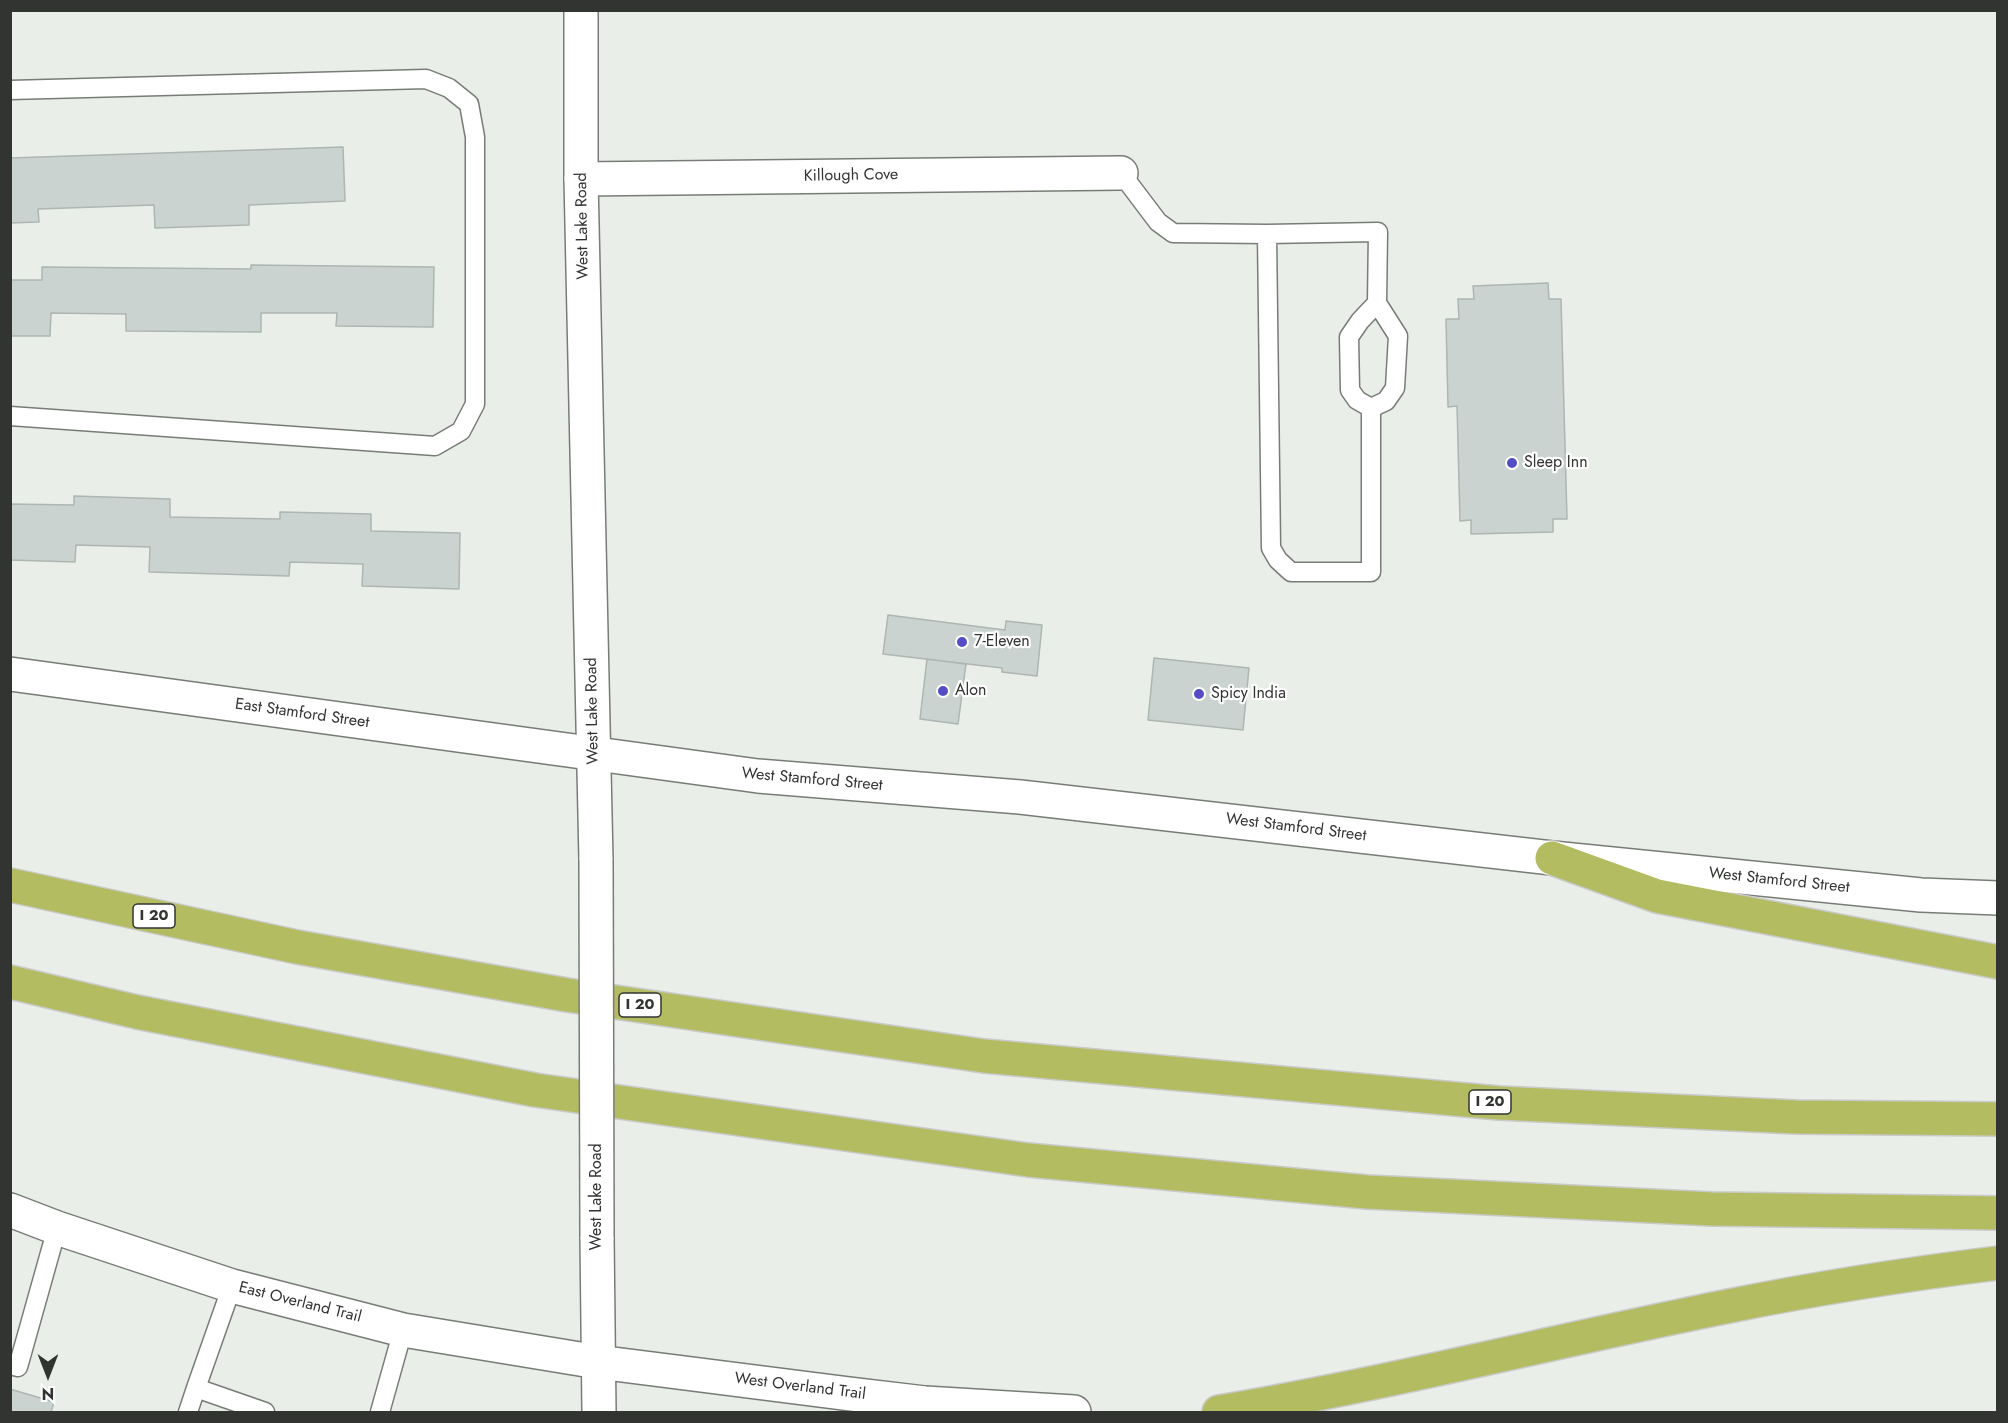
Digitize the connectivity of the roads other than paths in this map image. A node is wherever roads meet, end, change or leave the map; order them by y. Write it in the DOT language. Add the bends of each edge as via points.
graph roads {
  1 [pos="581,10"];
  2 [pos="10,90"];
  3 [pos="1121,173"];
  4 [pos="581,180"];
  5 [pos="1267,234"];
  6 [pos="1377,303"];
  7 [pos="1371,408"];
  8 [pos="10,416"];
  9 [pos="10,674"];
  10 [pos="594,754"];
  11 [pos="1552,858"];
  12 [pos="10,885"];
  13 [pos="1998,898"];
  14 [pos="1998,962"];
  15 [pos="10,982"];
  16 [pos="1998,1119"];
  17 [pos="10,1210"];
  18 [pos="1998,1213"];
  19 [pos="57,1228"];
  20 [pos="1998,1263"];
  21 [pos="232,1286"];
  22 [pos="403,1330"];
  23 [pos="598,1362"];
  24 [pos="10,1365"];
  25 [pos="196,1388"];
  26 [pos="849,1403"];
  27 [pos="1036,1411"];
  28 [pos="188,1413"];
  29 [pos="265,1413"];
  30 [pos="380,1413"];
  31 [pos="599,1413"];
  32 [pos="1074,1413"];
  33 [pos="1220,1413"];
  1 -- 4 [label="main road, West Lake Road"];
  2 -- 8 [label="lane" via="426,80 449,88 469,104 475,137 475,404 461,431 435,446"];
  3 -- 4 [label="main road, Killough Cove"];
  3 -- 5 [label="lane" via="1158,222 1173,233"];
  4 -- 10 [label="main road, West Lake Road"];
  5 -- 6 [label="lane" via="1378,232"];
  5 -- 7 [label="lane" via="1271,548 1291,572 1371,572"];
  6 -- 7 [label="lane" via="1398,336 1395,388 1386,401"];
  6 -- 7 [label="lane" via="1349,337 1350,390 1357,400"];
  9 -- 10 [label="main road, East Stamford Street"];
  10 -- 11 [label="main road, West Stamford Street" via="758,776 1020,797"];
  10 -- 23 [label="main road, West Lake Road, bridge"];
  11 -- 13 [label="main road, West Stamford Street" via="1921,895"];
  11 -- 14 [label="highway" via="1657,896"];
  12 -- 16 [label="highway, I 20" via="297,947 567,995 984,1056 1499,1103 1796,1117"];
  15 -- 18 [label="highway" via="136,1012 535,1090 1028,1160 1367,1192 1712,1209"];
  17 -- 19 [label="main road, East Overland Trail"];
  19 -- 21 [label="main road, East Overland Trail"];
  19 -- 24 [label="lane" via="18,1367"];
  20 -- 33 [label="highway" via="1731,1305"];
  21 -- 22 [label="main road, East Overland Trail"];
  21 -- 25 [label="lane"];
  22 -- 23 [label="main road, East Overland Trail"];
  22 -- 30 [label="lane"];
  23 -- 26 [label="main road, West Overland Trail"];
  23 -- 31 [label="main road, West Lake Road"];
  25 -- 28 [label="lane"];
  25 -- 29 [label="lane"];
  26 -- 27 [label="main road, West Overland Trail" via="925,1403"];
  27 -- 32 [label="main road, West Overland Trail"];
}
